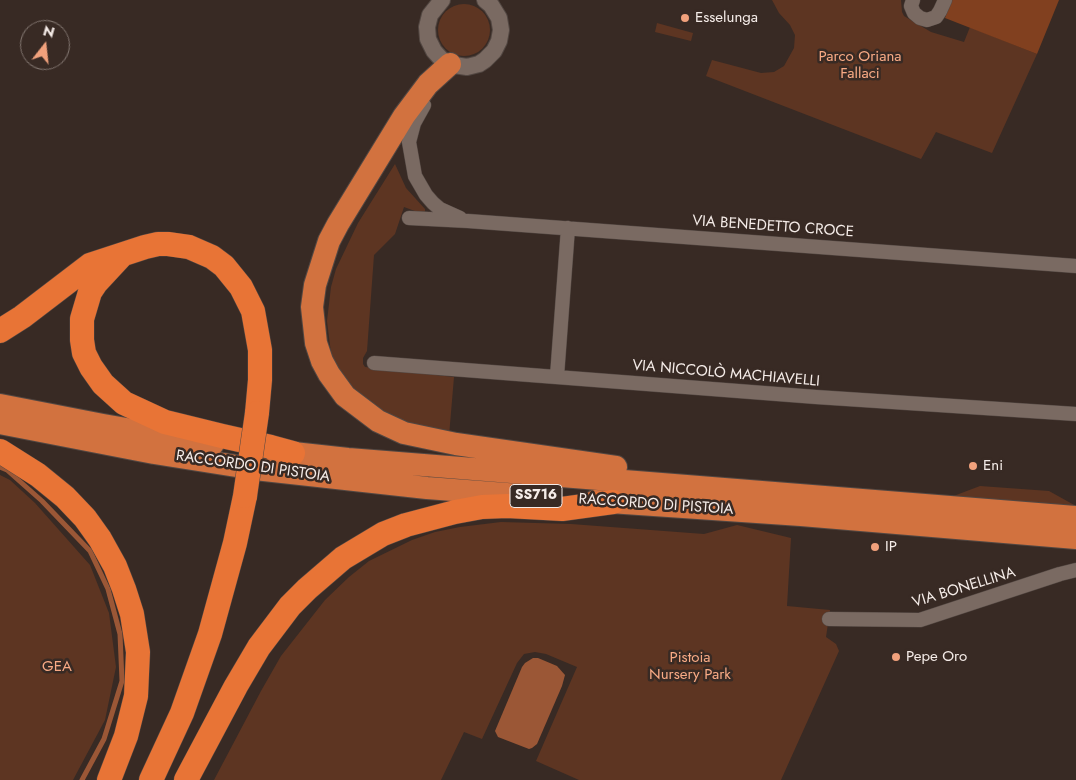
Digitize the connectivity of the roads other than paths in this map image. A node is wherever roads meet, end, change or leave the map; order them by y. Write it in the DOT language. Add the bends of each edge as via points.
graph roads {
  1 [pos="442,0"];
  2 [pos="485,0"];
  3 [pos="913,0"];
  4 [pos="944,0"];
  5 [pos="497,6"];
  6 [pos="454,65"];
  7 [pos="409,218"];
  8 [pos="468,221"];
  9 [pos="568,228"];
  10 [pos="123,255"];
  11 [pos="1076,266"];
  12 [pos="0,331"];
  13 [pos="374,363"];
  14 [pos="557,376"];
  15 [pos="0,405"];
  16 [pos="1076,414"];
  17 [pos="0,423"];
  18 [pos="0,452"];
  19 [pos="293,454"];
  20 [pos="745,491"];
  21 [pos="613,502"];
  22 [pos="1076,516"];
  23 [pos="1076,538"];
  24 [pos="1076,570"];
  25 [pos="828,619"];
  26 [pos="109,780"];
  27 [pos="151,780"];
  28 [pos="186,780"];
  1 -- 6 [label="street" via="430,15 427,33 434,51 442,60"];
  2 -- 5 [label="street"];
  3 -- 4 [label="street" via="914,13 927,20 936,16"];
  5 -- 6 [label="street" via="501,35 494,51 479,64 467,67"];
  6 -- 8 [label="street, VIA BENEDETTO CROCE" via="427,99 414,123 410,142 415,176 426,195 440,209"];
  6 -- 20 [label="highway" via="423,90 400,122 338,224 321,261 312,307 313,326 316,343 329,374 345,396 378,422 413,435 626,468"];
  7 -- 8 [label="street, VIA BENEDETTO CROCE"];
  8 -- 9 [label="street, VIA BENEDETTO CROCE"];
  9 -- 11 [label="street, VIA BENEDETTO CROCE"];
  9 -- 14 [label="street"];
  10 -- 12 [label="highway" via="86,268"];
  10 -- 19 [label="highway" via="90,292 82,319 84,353 103,384 124,403 165,422"];
  10 -- 27 [label="highway, bridge" via="158,244 178,245 212,257 242,286 253,311 258,337 260,380 257,414 236,544 210,634 182,713"];
  13 -- 14 [label="street, VIA NICCOLÒ MACHIAVELLI"];
  14 -- 16 [label="street, VIA NICCOLÒ MACHIAVELLI"];
  15 -- 19 [label="highway, RACCORDO DI PISTOIA / SS716" via="210,443"];
  17 -- 21 [label="highway, RACCORDO DI PISTOIA / SS716" via="255,469 427,488"];
  18 -- 26 [label="highway" via="38,475 85,518 100,539 124,589 138,652 136,696 126,736"];
  19 -- 20 [label="highway, RACCORDO DI PISTOIA / SS716"];
  20 -- 22 [label="highway, RACCORDO DI PISTOIA / SS716"];
  21 -- 23 [label="highway, RACCORDO DI PISTOIA / SS716"];
  21 -- 28 [label="highway" via="562,509 507,506 455,512 383,534 343,558 290,606 259,647"];
  24 -- 25 [label="street, VIA BONELLINA" via="920,620"];
}
